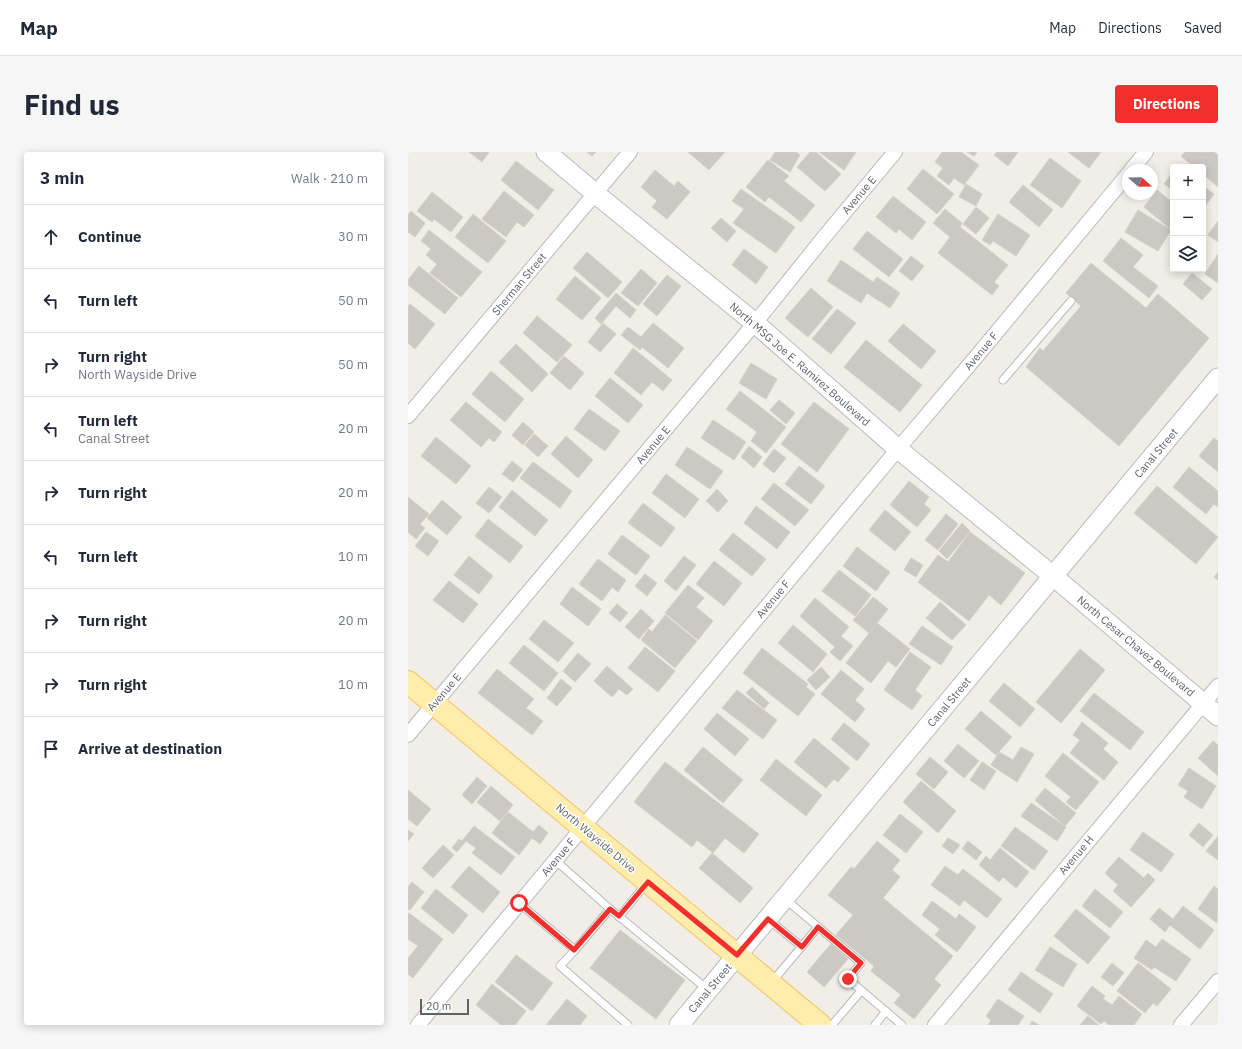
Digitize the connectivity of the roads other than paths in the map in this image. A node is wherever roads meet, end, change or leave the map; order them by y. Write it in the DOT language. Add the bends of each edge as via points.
graph roads {
  1 [pos="546,152"];
  2 [pos="630,152"];
  3 [pos="895,152"];
  4 [pos="1146,152"];
  5 [pos="1136,164"];
  6 [pos="1122,181"];
  7 [pos="595,194"];
  8 [pos="1071,301"];
  9 [pos="755,323"];
  10 [pos="1218,378"];
  11 [pos="1003,380"];
  12 [pos="408,416"];
  13 [pos="898,449"];
  14 [pos="1053,576"];
  15 [pos="408,682"];
  16 [pos="1218,686"];
  17 [pos="1203,703"];
  18 [pos="434,704"];
  19 [pos="1218,716"];
  20 [pos="408,735"];
  21 [pos="583,827"];
  22 [pos="555,860"];
  23 [pos="648,882"];
  24 [pos="785,899"];
  25 [pos="519,903"];
  26 [pos="610,909"];
  27 [pos="619,916"];
  28 [pos="768,919"];
  29 [pos="818,927"];
  30 [pos="802,947"];
  31 [pos="574,950"];
  32 [pos="737,955"];
  33 [pos="1218,981"];
  34 [pos="771,983"];
  35 [pos="708,990"];
  36 [pos="861,991"];
  37 [pos="886,1012"];
  38 [pos="418,1025"];
  39 [pos="628,1025"];
  40 [pos="679,1025"];
  41 [pos="820,1025"];
  42 [pos="832,1025"];
  43 [pos="875,1025"];
  44 [pos="902,1025"];
  45 [pos="935,1025"];
  46 [pos="1181,1025"];
  1 -- 7 [label="street, North MSG Joe E. Ramirez Boulevard"];
  2 -- 7 [label="street, Sherman Street"];
  3 -- 9 [label="street, Avenue E"];
  4 -- 5 [label="street"];
  6 -- 13 [label="street, Avenue F"];
  7 -- 9 [label="street, North MSG Joe E. Ramirez Boulevard"];
  7 -- 12 [label="street, Sherman Street"];
  8 -- 11 [label="lane"];
  9 -- 13 [label="street, North MSG Joe E. Ramirez Boulevard"];
  9 -- 18 [label="street, Avenue E"];
  10 -- 14 [label="street, Canal Street"];
  13 -- 14 [label="street, North MSG Joe E. Ramirez Boulevard"];
  13 -- 21 [label="street, Avenue F"];
  14 -- 17 [label="street, North Cesar Chavez Boulevard"];
  14 -- 24 [label="street, Canal Street"];
  15 -- 18 [label="main road, North Wayside Drive"];
  16 -- 17 [label="street, Avenue H"];
  17 -- 19 [label="street, North Cesar Chavez Boulevard"];
  17 -- 45 [label="street, Avenue H"];
  18 -- 20 [label="street, Avenue E"];
  18 -- 21 [label="main road, North Wayside Drive"];
  21 -- 22 [label="street, Avenue F"];
  21 -- 23 [label="main road, North Wayside Drive"];
  22 -- 25 [label="street, Avenue F"];
  22 -- 26 [label="lane"];
  23 -- 27 [label="lane"];
  23 -- 32 [label="main road, North Wayside Drive"];
  24 -- 28 [label="street, Canal Street"];
  24 -- 29 [label="lane"];
  25 -- 31 [label="lane"];
  25 -- 38 [label="street, Avenue F"];
  26 -- 27 [label="lane"];
  26 -- 31 [label="lane"];
  27 -- 35 [label="lane"];
  28 -- 30 [label="lane"];
  28 -- 32 [label="street, Canal Street"];
  29 -- 30 [label="lane"];
  29 -- 36 [label="lane" via="861,963 848,979"];
  30 -- 34 [label="lane"];
  31 -- 39 [label="lane" via="560,966"];
  32 -- 34 [label="main road, North Wayside Drive"];
  32 -- 35 [label="street, Canal Street"];
  33 -- 46 [label="street"];
  34 -- 41 [label="main road, North Wayside Drive"];
  35 -- 40 [label="street, Canal Street"];
  36 -- 37 [label="lane"];
  36 -- 42 [label="lane"];
  37 -- 43 [label="lane"];
  37 -- 44 [label="lane"];
}
